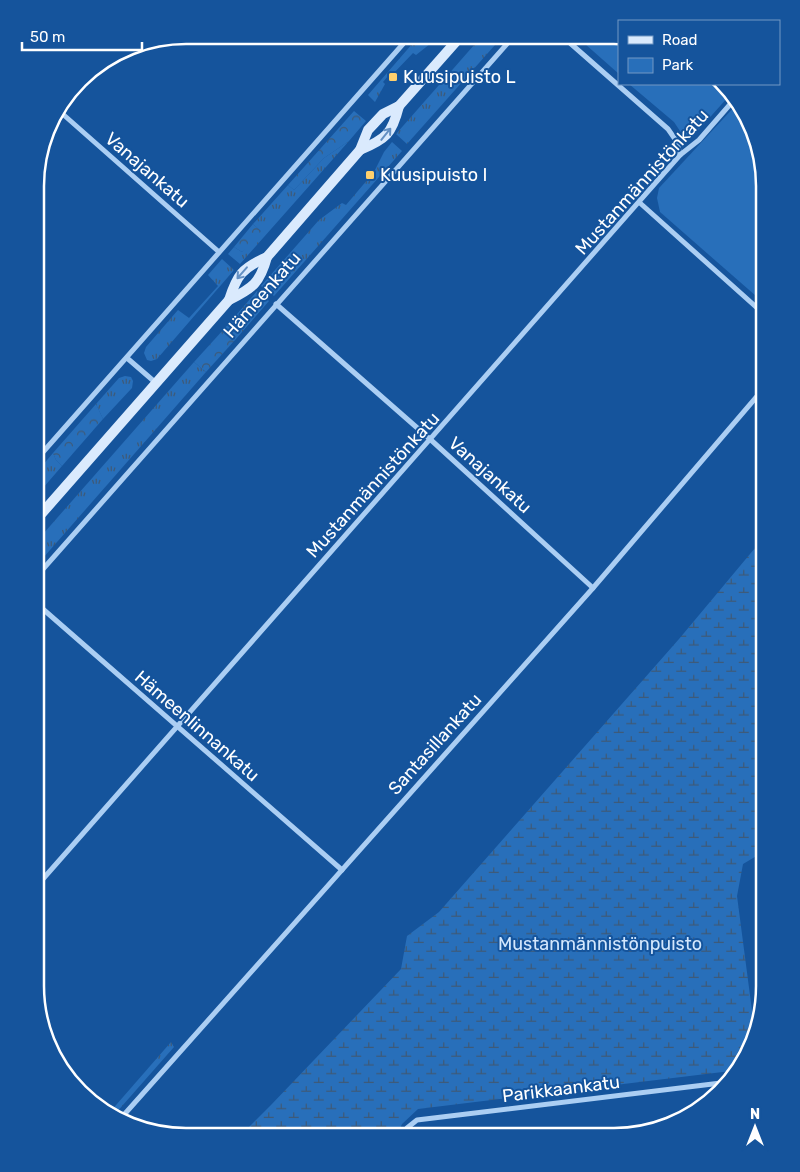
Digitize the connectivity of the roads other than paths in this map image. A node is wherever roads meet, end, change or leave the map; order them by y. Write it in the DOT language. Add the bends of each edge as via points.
graph roads {
  1 [pos="403,44"];
  2 [pos="454,44"];
  3 [pos="507,44"];
  4 [pos="571,44"];
  5 [pos="618,85"];
  6 [pos="618,85"];
  7 [pos="730,104"];
  8 [pos="399,106"];
  9 [pos="63,115"];
  10 [pos="360,150"];
  11 [pos="680,155"];
  12 [pos="640,203"];
  13 [pos="219,252"];
  14 [pos="267,257"];
  15 [pos="229,300"];
  16 [pos="276,304"];
  17 [pos="756,306"];
  18 [pos="127,358"];
  19 [pos="156,383"];
  20 [pos="756,398"];
  21 [pos="431,440"];
  22 [pos="44,451"];
  23 [pos="44,511"];
  24 [pos="44,568"];
  25 [pos="593,588"];
  26 [pos="44,610"];
  27 [pos="177,726"];
  28 [pos="342,870"];
  29 [pos="44,878"];
  30 [pos="718,1083"];
  31 [pos="126,1114"];
  32 [pos="407,1128"];
  1 -- 13 [label="street"];
  2 -- 8 [label="main road, Hämeenkatu"];
  3 -- 16 [label="street, Hämeenkatu"];
  4 -- 6 [label="street"];
  5 -- 11 [label="street" via="668,128 677,142"];
  7 -- 11 [label="street, Mustanmännistönkatu" via="699,140"];
  8 -- 10 [label="main road, Hämeenkatu" via="383,114 368,130"];
  10 -- 8 [label="main road, Hämeenkatu, one-way" via="380,141 394,124"];
  9 -- 13 [label="street, Vanajankatu"];
  10 -- 14 [label="main road, Hämeenkatu"];
  11 -- 12 [label="street, Mustanmännistönkatu"];
  12 -- 17 [label="street"];
  12 -- 21 [label="street, Mustanmännistönkatu"];
  13 -- 18 [label="street"];
  14 -- 15 [label="main road, Hämeenkatu, one-way" via="250,264 242,273 235,281"];
  14 -- 15 [label="main road, Hämeenkatu" via="262,275 247,292"];
  15 -- 19 [label="main road, Hämeenkatu"];
  16 -- 21 [label="street, Vanajankatu"];
  16 -- 24 [label="street, Hämeenkatu"];
  18 -- 19 [label="street"];
  18 -- 22 [label="street"];
  19 -- 23 [label="main road, Hämeenkatu"];
  20 -- 25 [label="street, Santasillankatu"];
  21 -- 25 [label="street, Vanajankatu"];
  21 -- 27 [label="street, Mustanmännistönkatu"];
  25 -- 28 [label="street, Santasillankatu"];
  26 -- 27 [label="street, Hämeenlinnankatu"];
  27 -- 28 [label="street, Hämeenlinnankatu"];
  27 -- 29 [label="street, Mustanmännistönkatu"];
  28 -- 31 [label="street, Santasillankatu"];
  30 -- 32 [label="street, Parikkaankatu" via="417,1120"];
}
